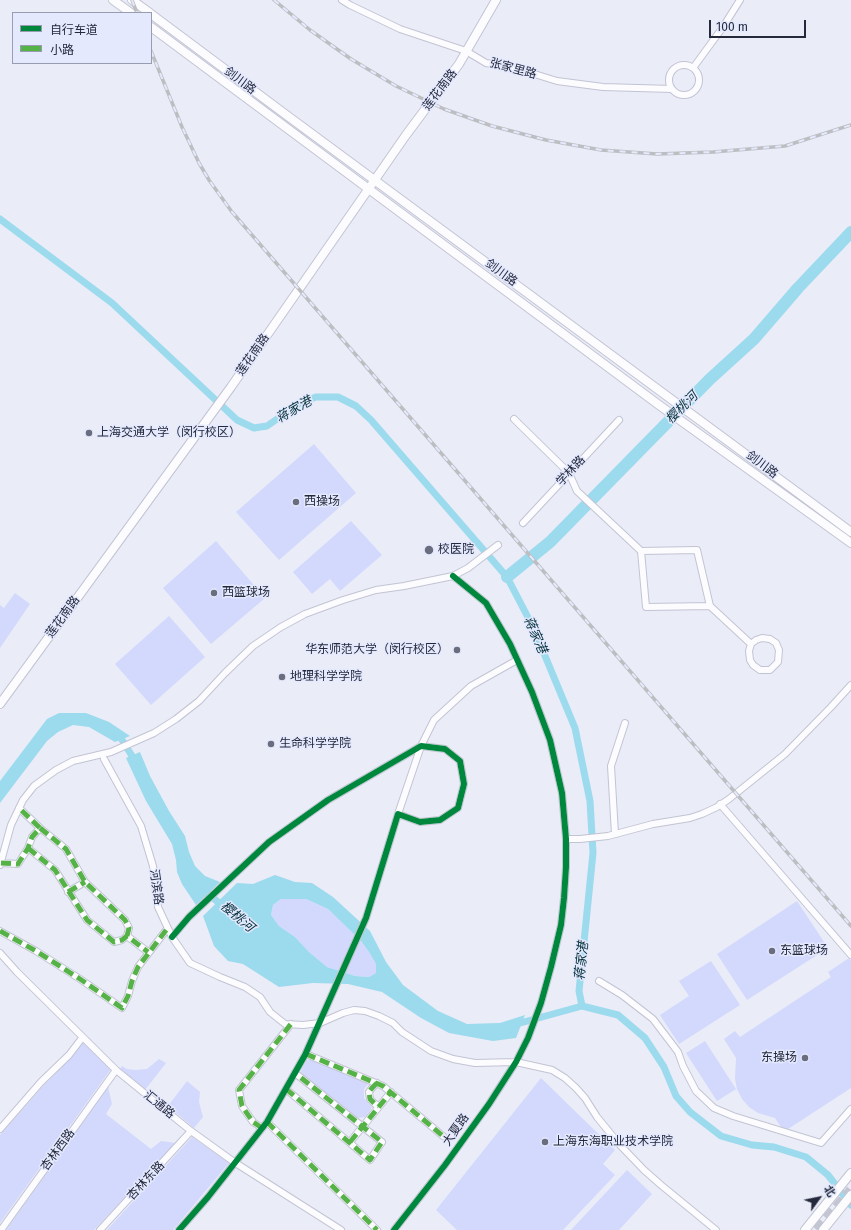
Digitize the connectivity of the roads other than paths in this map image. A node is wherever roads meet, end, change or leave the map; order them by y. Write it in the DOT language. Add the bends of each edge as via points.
graph roads {
  1 [pos="113,0"];
  2 [pos="132,0"];
  3 [pos="342,0"];
  4 [pos="496,0"];
  5 [pos="740,0"];
  6 [pos="130,12"];
  7 [pos="149,12"];
  8 [pos="152,14"];
  9 [pos="152,28"];
  10 [pos="466,52"];
  11 [pos="693,68"];
  12 [pos="672,89"];
  13 [pos="375,180"];
  14 [pos="368,189"];
  15 [pos="514,419"];
  16 [pos="619,420"];
  17 [pos="570,473"];
  18 [pos="523,523"];
  19 [pos="851,532"];
  20 [pos="851,542"];
  21 [pos="498,545"];
  22 [pos="641,551"];
  23 [pos="453,576"];
  24 [pos="710,606"];
  25 [pos="751,644"];
  26 [pos="517,660"];
  27 [pos="851,685"];
  28 [pos="0,704"];
  29 [pos="625,724"];
  30 [pos="421,746"];
  31 [pos="104,759"];
  32 [pos="720,804"];
  33 [pos="19,808"];
  34 [pos="398,814"];
  35 [pos="40,828"];
  36 [pos="615,834"];
  37 [pos="566,839"];
  38 [pos="28,848"];
  39 [pos="0,864"];
  40 [pos="85,882"];
  41 [pos="68,892"];
  42 [pos="167,929"];
  43 [pos="0,931"];
  44 [pos="127,936"];
  45 [pos="172,937"];
  46 [pos="148,952"];
  47 [pos="0,953"];
  48 [pos="851,955"];
  49 [pos="600,981"];
  50 [pos="320,1023"];
  51 [pos="291,1024"];
  52 [pos="82,1038"];
  53 [pos="306,1054"];
  54 [pos="516,1062"];
  55 [pos="116,1070"];
  56 [pos="295,1073"];
  57 [pos="377,1083"];
  58 [pos="286,1089"];
  59 [pos="390,1092"];
  60 [pos="379,1106"];
  61 [pos="851,1109"];
  62 [pos="266,1122"];
  63 [pos="362,1127"];
  64 [pos="262,1128"];
  65 [pos="0,1129"];
  66 [pos="191,1131"];
  67 [pos="443,1136"];
  68 [pos="350,1142"];
  69 [pos="234,1162"];
  70 [pos="851,1173"];
  71 [pos="851,1195"];
  72 [pos="1,1230"];
  73 [pos="100,1230"];
  74 [pos="179,1230"];
  75 [pos="340,1230"];
  76 [pos="378,1230"];
  77 [pos="394,1230"];
  78 [pos="716,1230"];
  79 [pos="805,1230"];
  80 [pos="823,1230"];
  1 -- 6 [label="main road"];
  2 -- 7 [label="main road, 剑川路"];
  3 -- 10 [label="street, 张家里路" via="400,29"];
  4 -- 10 [label="main road, 莲花南路"];
  5 -- 11 [label="street"];
  8 -- 13 [label="main road, 剑川路"];
  9 -- 14 [label="main road, 剑川路"];
  10 -- 12 [label="street, 张家里路" via="486,63 515,68 557,81 603,87"];
  10 -- 13 [label="main road, 莲花南路"];
  11 -- 12 [label="street" via="684,65 675,68 669,80"];
  11 -- 12 [label="street" via="698,76 698,86 695,90 686,95"];
  13 -- 14 [label="main road, 莲花南路"];
  13 -- 19 [label="main road, 剑川路"];
  14 -- 20 [label="main road, 剑川路" via="659,405"];
  14 -- 28 [label="main road, 莲花南路" via="208,418"];
  15 -- 17 [label="street"];
  16 -- 17 [label="street, 学林路"];
  17 -- 18 [label="street, 学林路"];
  17 -- 22 [label="street" via="576,491"];
  21 -- 23 [label="street"];
  22 -- 24 [label="street" via="697,550"];
  22 -- 24 [label="street" via="646,607"];
  23 -- 26 [label="street, 大夏路" via="486,603"];
  23 -- 33 [label="street" via="376,590 305,614 284,625 253,646 199,701 176,719 144,738 111,752 73,761 56,770 34,786"];
  24 -- 25 [label="street"];
  25 -- 25 [label="street" via="750,660 760,670 770,670 778,662 779,650 776,643 762,638"];
  26 -- 30 [label="street" via="471,686 434,720"];
  26 -- 37 [label="street, 大夏路" via="550,740 562,793"];
  27 -- 32 [label="street" via="784,754"];
  29 -- 36 [label="street" via="611,766"];
  30 -- 34 [label="street"];
  30 -- 34 [label="street" via="445,749 460,761 464,784 458,808 440,820 420,822"];
  30 -- 45 [label="street" via="328,800 269,842 189,917"];
  31 -- 42 [label="street, 河滨路" via="141,826 153,866 158,907"];
  32 -- 36 [label="street" via="690,818 659,822"];
  32 -- 48 [label="street"];
  33 -- 35 [label="street"];
  33 -- 39 [label="street" via="11,825"];
  34 -- 50 [label="street" via="366,918"];
  35 -- 38 [label="street" via="32,837"];
  35 -- 40 [label="street" via="66,849"];
  36 -- 37 [label="street"];
  37 -- 54 [label="street, 大夏路" via="561,925 541,1003"];
  38 -- 39 [label="street" via="18,864"];
  38 -- 41 [label="street" via="54,870"];
  40 -- 41 [label="street"];
  40 -- 44 [label="street" via="125,920 129,928"];
  41 -- 44 [label="street" via="87,920 114,942"];
  42 -- 45 [label="street, 河滨路"];
  42 -- 46 [label="street"];
  43 -- 46 [label="street" via="36,951 122,1008 138,966"];
  44 -- 46 [label="street"];
  45 -- 51 [label="street, 河滨路" via="190,963 245,987 260,997 270,1012 285,1024"];
  47 -- 52 [label="street, 汇通路"];
  49 -- 61 [label="street" via="653,1019 678,1052 696,1091 714,1108 821,1143"];
  50 -- 51 [label="street, 河滨路"];
  50 -- 53 [label="street"];
  50 -- 54 [label="street" via="343,1012 365,1011 393,1023 431,1051 453,1059 475,1063"];
  51 -- 64 [label="street" via="239,1090 242,1106"];
  52 -- 55 [label="street, 汇通路"];
  52 -- 65 [label="street"];
  53 -- 56 [label="street"];
  53 -- 57 [label="street"];
  54 -- 77 [label="street, 大夏路" via="445,1165"];
  54 -- 78 [label="street" via="552,1070 576,1088 597,1117 644,1170"];
  55 -- 66 [label="street, 汇通路"];
  55 -- 72 [label="street, 杏林西路"];
  56 -- 58 [label="street"];
  56 -- 63 [label="street"];
  57 -- 59 [label="street"];
  57 -- 60 [label="street" via="369,1092 370,1099"];
  58 -- 62 [label="street"];
  58 -- 68 [label="street"];
  59 -- 60 [label="street"];
  59 -- 67 [label="street"];
  60 -- 63 [label="street"];
  62 -- 64 [label="street"];
  62 -- 76 [label="street"];
  63 -- 68 [label="street"];
  63 -- 68 [label="street" via="382,1142 370,1160"];
  64 -- 69 [label="street"];
  66 -- 69 [label="street, 汇通路"];
  66 -- 73 [label="street, 杏林东路"];
  69 -- 74 [label="street"];
  69 -- 75 [label="street, 汇通路"];
  70 -- 79 [label="main road"];
  71 -- 80 [label="main road"];
}
